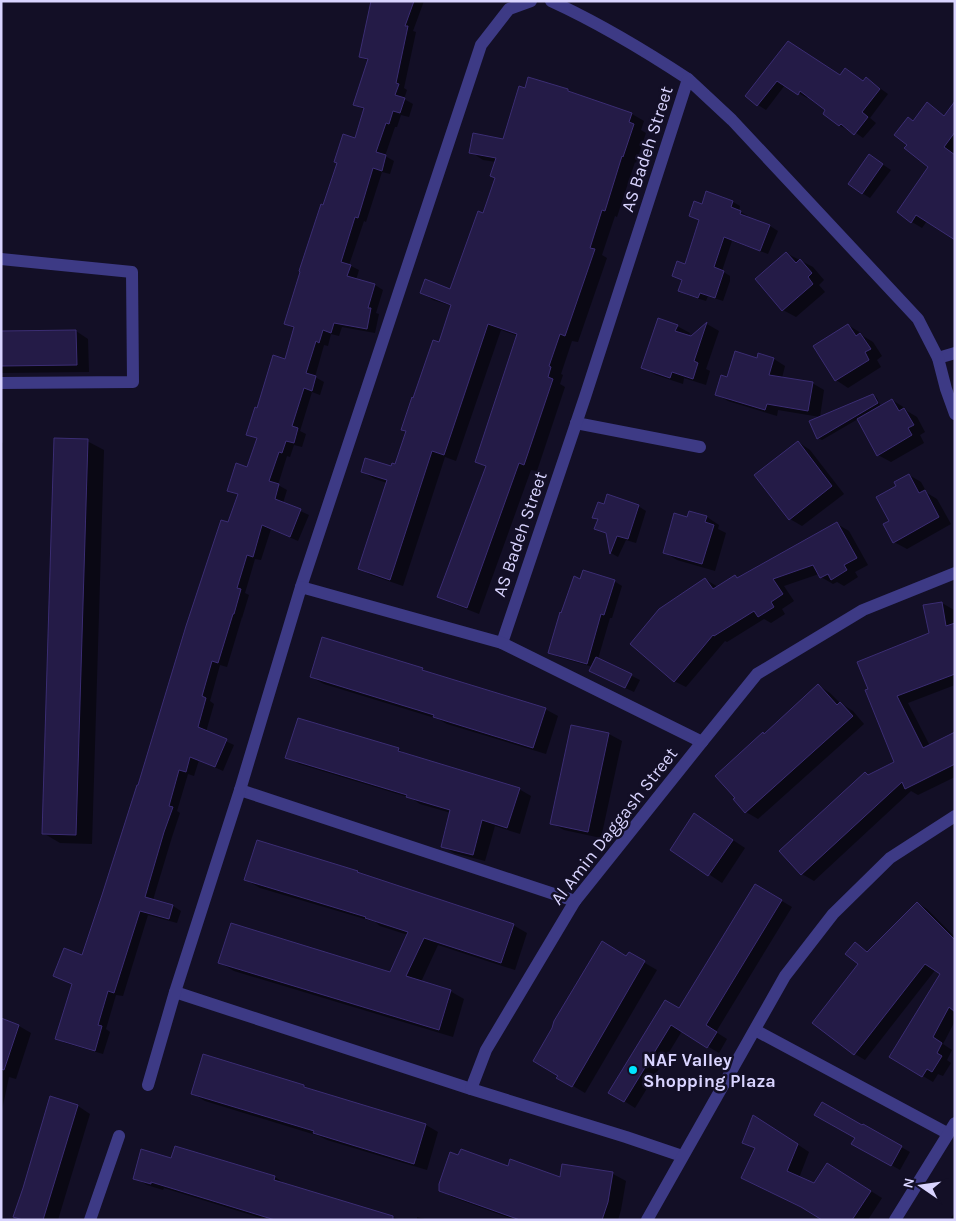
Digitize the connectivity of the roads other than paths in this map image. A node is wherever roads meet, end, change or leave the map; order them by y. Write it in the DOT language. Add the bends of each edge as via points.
graph roads {
  1 [pos="531,1"];
  2 [pos="551,1"];
  3 [pos="688,80"];
  4 [pos="1,259"];
  5 [pos="955,353"];
  6 [pos="938,358"];
  7 [pos="1,383"];
  8 [pos="955,414"];
  9 [pos="576,423"];
  10 [pos="700,447"];
  11 [pos="955,573"];
  12 [pos="301,587"];
  13 [pos="502,643"];
  14 [pos="702,742"];
  15 [pos="240,790"];
  16 [pos="955,816"];
  17 [pos="575,901"];
  18 [pos="175,992"];
  19 [pos="755,1030"];
  20 [pos="148,1085"];
  21 [pos="471,1089"];
  22 [pos="951,1128"];
  23 [pos="120,1136"];
  24 [pos="682,1156"];
  25 [pos="90,1220"];
  26 [pos="647,1220"];
  27 [pos="895,1220"];
  1 -- 12 [label="street" via="509,9 481,45"];
  2 -- 3 [label="street" via="646,51"];
  3 -- 6 [label="street, AS Badeh Street" via="732,120 918,319"];
  3 -- 9 [label="street, AS Badeh Street"];
  4 -- 7 [label="street" via="132,272 133,382"];
  5 -- 6 [label="street"];
  6 -- 8 [label="street, AS Badeh Street"];
  9 -- 10 [label="street"];
  9 -- 13 [label="street, AS Badeh Street"];
  11 -- 14 [label="street, Al Amin Daggash Street" via="864,610 757,674"];
  12 -- 13 [label="street"];
  12 -- 15 [label="street"];
  13 -- 14 [label="street"];
  14 -- 17 [label="street, Al Amin Daggash Street"];
  15 -- 17 [label="street"];
  15 -- 18 [label="street"];
  16 -- 19 [label="street" via="890,858 833,914 785,976"];
  17 -- 21 [label="street, Al Amin Daggash Street" via="486,1050"];
  18 -- 20 [label="street"];
  18 -- 21 [label="street"];
  19 -- 22 [label="street"];
  19 -- 24 [label="street"];
  21 -- 24 [label="street"];
  22 -- 27 [label="street"];
  23 -- 25 [label="street"];
  24 -- 26 [label="street"];
}
